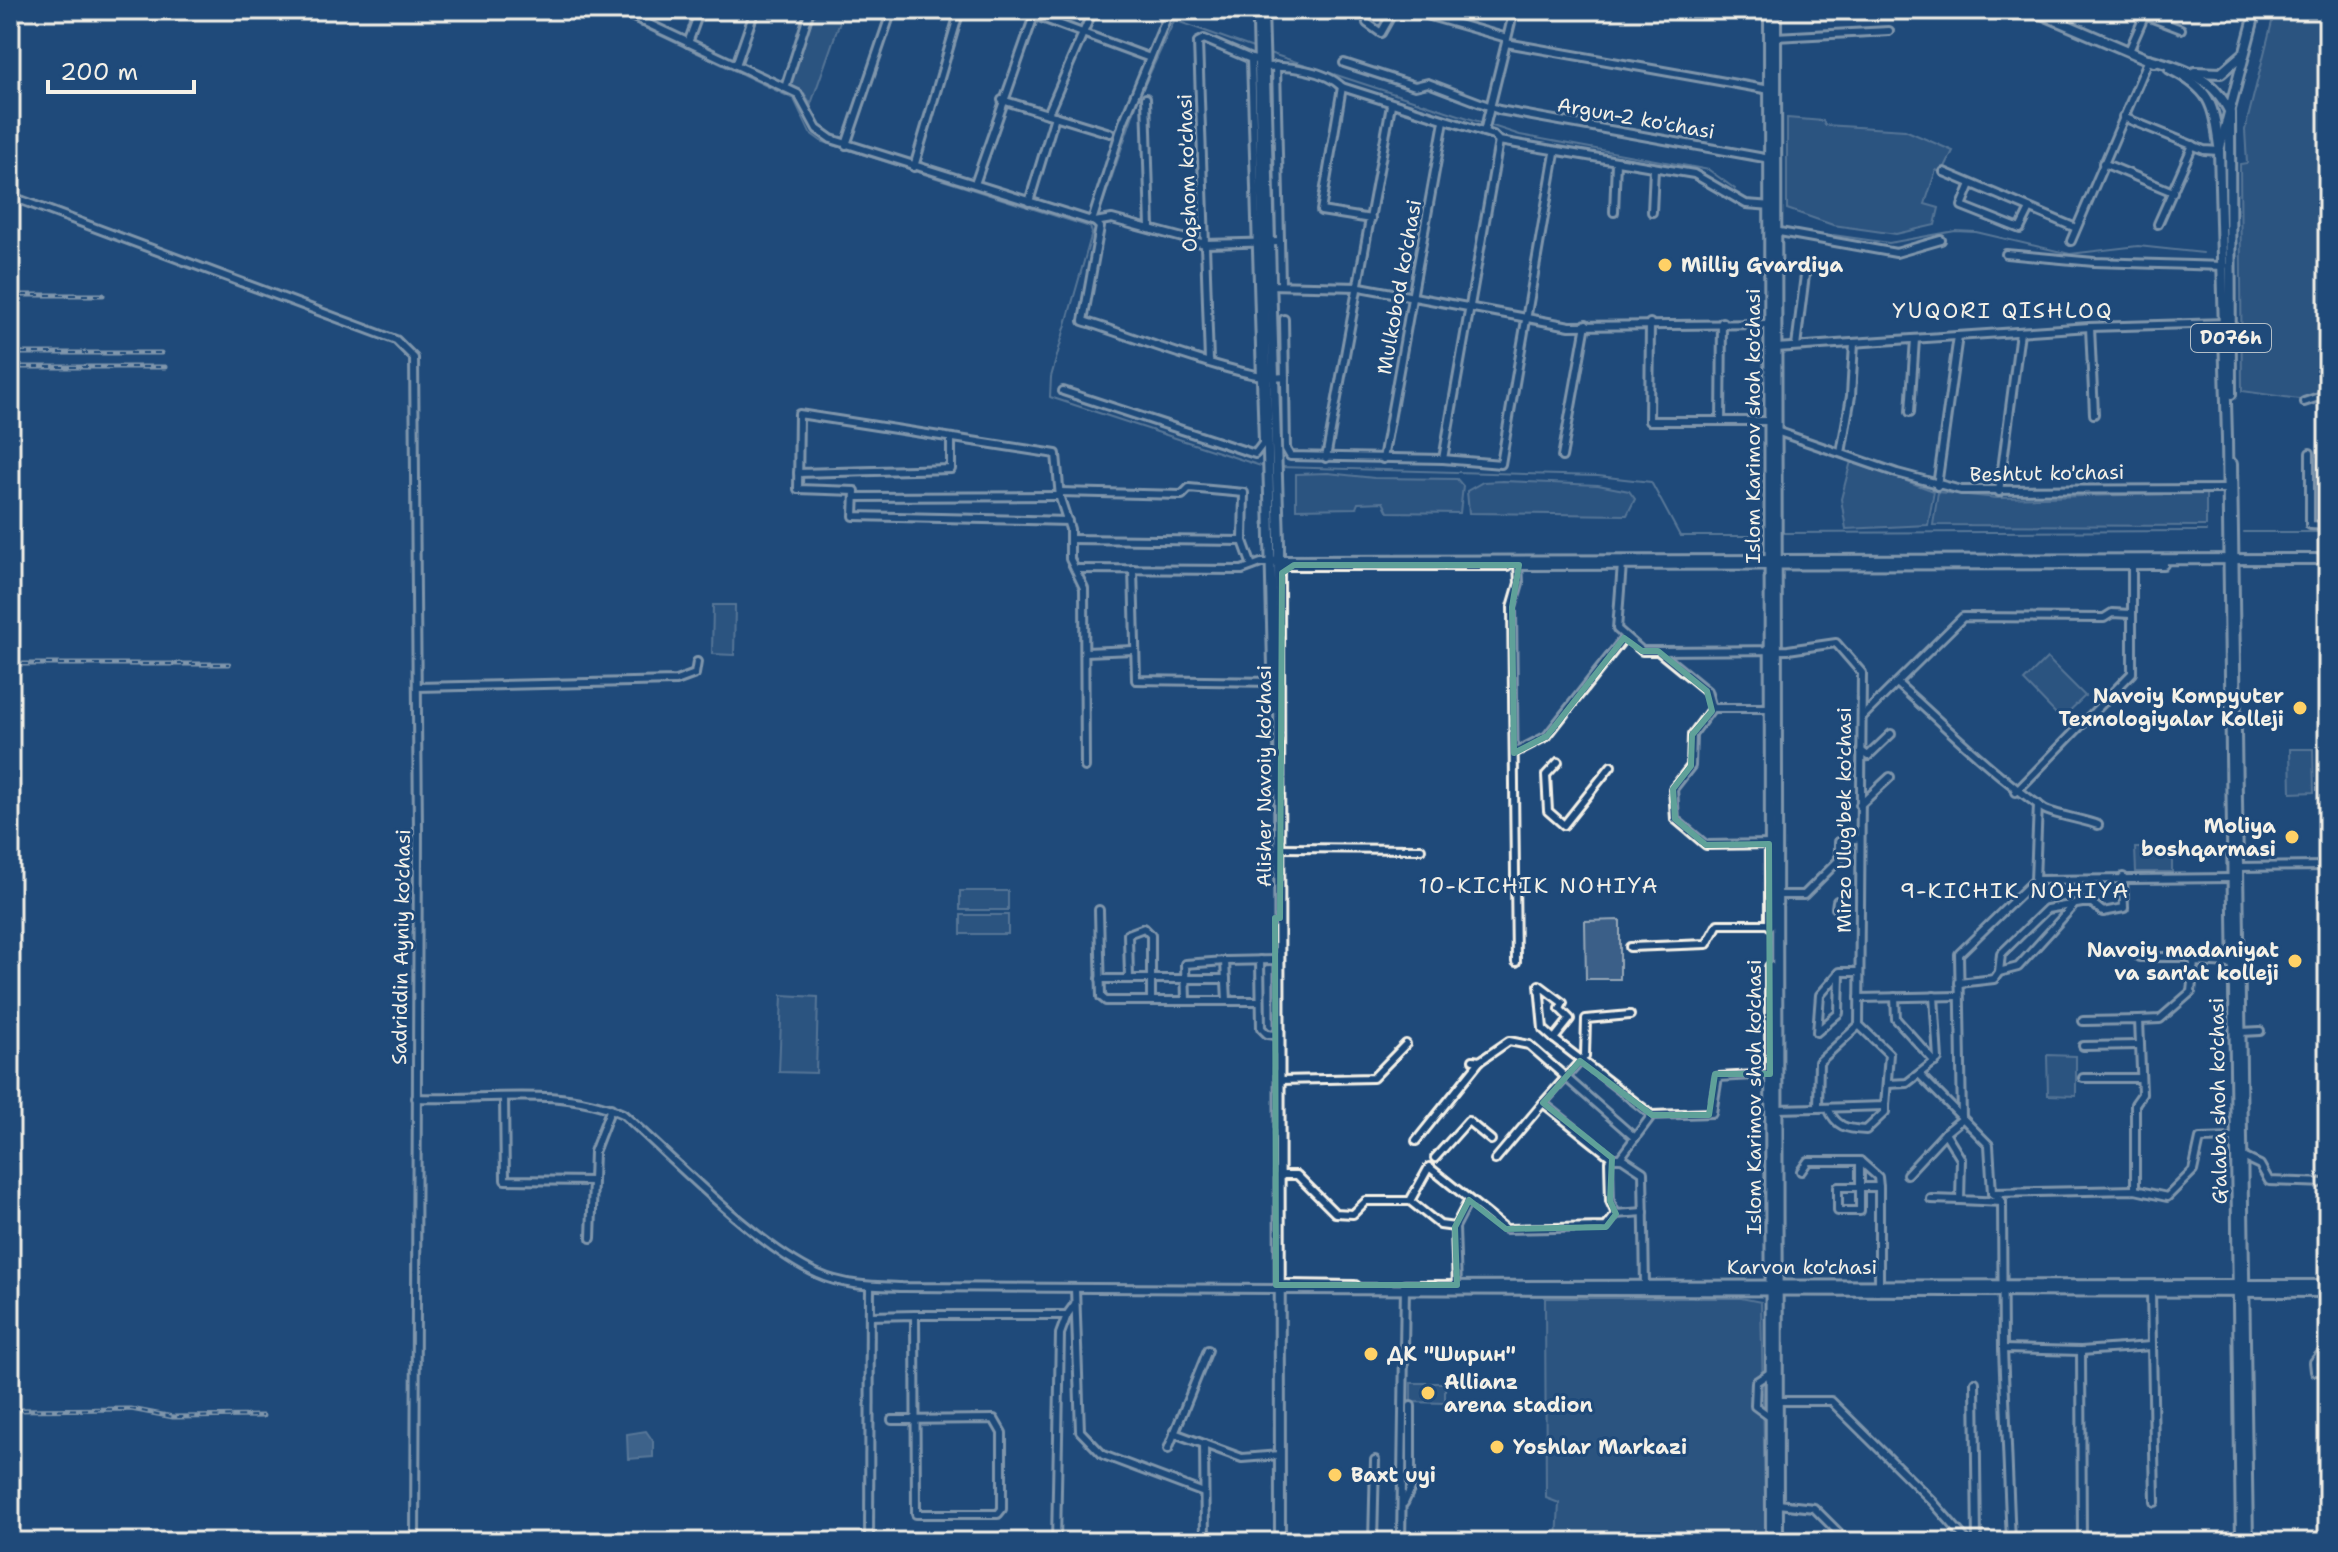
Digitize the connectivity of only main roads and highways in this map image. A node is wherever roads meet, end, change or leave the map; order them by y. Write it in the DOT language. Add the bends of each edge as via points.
graph roads {
  1 [pos="1260,10"];
  2 [pos="1769,10"];
  3 [pos="1776,10"];
  4 [pos="2032,10"];
  5 [pos="2256,10"];
  6 [pos="2247,48"];
  7 [pos="2149,59"];
  8 [pos="2187,71"];
  9 [pos="1772,90"];
  10 [pos="2230,113"];
  11 [pos="2219,151"];
  12 [pos="1772,324"];
  13 [pos="1773,424"];
  14 [pos="1274,475"];
  15 [pos="1279,546"];
  16 [pos="1773,561"];
  17 [pos="2230,561"];
  18 [pos="1294,562"];
  19 [pos="2326,562"];
  20 [pos="1277,563"];
  21 [pos="1279,584"];
  22 [pos="1278,784"];
  23 [pos="1772,844"];
  24 [pos="1278,918"];
  25 [pos="1772,924"];
  26 [pos="1773,1074"];
  27 [pos="2328,1285"];
  28 [pos="1276,1287"];
  29 [pos="1774,1287"];
  30 [pos="2003,1287"];
  31 [pos="2240,1287"];
  32 [pos="2328,1292"];
  33 [pos="1774,1370"];
  34 [pos="1277,1542"];
  35 [pos="1771,1542"];
  36 [pos="1778,1542"];
  37 [pos="2241,1542"];
  38 [pos="2248,1542"];
  1 -- 14 [label="main road, Alisher Navoiy ko'chasi" via="1273,285"];
  2 -- 9 [label="main road, Islom Karimov shoh ko'chasi"];
  3 -- 9 [label="main road, Islom Karimov shoh ko'chasi"];
  4 -- 7 [label="main road"];
  5 -- 6 [label="main road, D076h"];
  6 -- 8 [label="main road" via="2221,73"];
  6 -- 10 [label="main road, D076h"];
  7 -- 8 [label="main road"];
  7 -- 11 [label="main road" via="2193,81 2205,93"];
  8 -- 10 [label="main road" via="2217,91"];
  9 -- 12 [label="main road, Islom Karimov shoh ko'chasi"];
  10 -- 11 [label="main road, D076h"];
  10 -- 17 [label="main road, D076h"];
  11 -- 17 [label="main road, D076h"];
  12 -- 13 [label="main road, Islom Karimov shoh ko'chasi"];
  12 -- 13 [label="main road, Islom Karimov shoh ko'chasi"];
  13 -- 16 [label="main road, Islom Karimov shoh ko'chasi"];
  14 -- 15 [label="main road, Alisher Navoiy ko'chasi"];
  14 -- 20 [label="main road, Alisher Navoiy ko'chasi"];
  15 -- 18 [label="main road"];
  15 -- 20 [label="main road, Alisher Navoiy ko'chasi"];
  16 -- 17 [label="main road"];
  16 -- 18 [label="main road"];
  16 -- 23 [label="main road, Islom Karimov shoh ko'chasi"];
  17 -- 19 [label="main road"];
  17 -- 31 [label="main road, G'alaba shoh ko'chasi"];
  17 -- 31 [label="main road, G'alaba shoh ko'chasi" via="2241,1032"];
  18 -- 20 [label="main road"];
  18 -- 21 [label="main road"];
  20 -- 21 [label="main road, Alisher Navoiy ko'chasi"];
  20 -- 22 [label="main road, Alisher Navoiy ko'chasi"];
  21 -- 22 [label="main road, Alisher Navoiy ko'chasi"];
  22 -- 24 [label="main road, Alisher Navoiy ko'chasi"];
  22 -- 24 [label="main road, Alisher Navoiy ko'chasi"];
  23 -- 25 [label="main road, Islom Karimov shoh ko'chasi"];
  23 -- 25 [label="main road, Islom Karimov shoh ko'chasi"];
  24 -- 28 [label="main road, Alisher Navoiy ko'chasi"];
  24 -- 28 [label="main road, Alisher Navoiy ko'chasi"];
  25 -- 26 [label="main road, Islom Karimov shoh ko'chasi"];
  26 -- 29 [label="main road, Islom Karimov shoh ko'chasi"];
  26 -- 29 [label="main road, Islom Karimov shoh ko'chasi"];
  27 -- 31 [label="main road, Karvon ko'chasi"];
  28 -- 29 [label="main road, Karvon ko'chasi"];
  28 -- 34 [label="main road, Alisher Navoiy ko'chasi"];
  29 -- 30 [label="main road"];
  29 -- 30 [label="main road, Karvon ko'chasi"];
  29 -- 33 [label="main road, Islom Karimov shoh ko'chasi"];
  30 -- 31 [label="main road, Karvon ko'chasi"];
  30 -- 31 [label="main road"];
  31 -- 32 [label="main road"];
  31 -- 37 [label="main road, G'alaba shoh ko'chasi"];
  31 -- 38 [label="main road, G'alaba shoh ko'chasi"];
  33 -- 35 [label="main road, Islom Karimov shoh ko'chasi"];
  33 -- 36 [label="main road, Islom Karimov shoh ko'chasi"];
}
